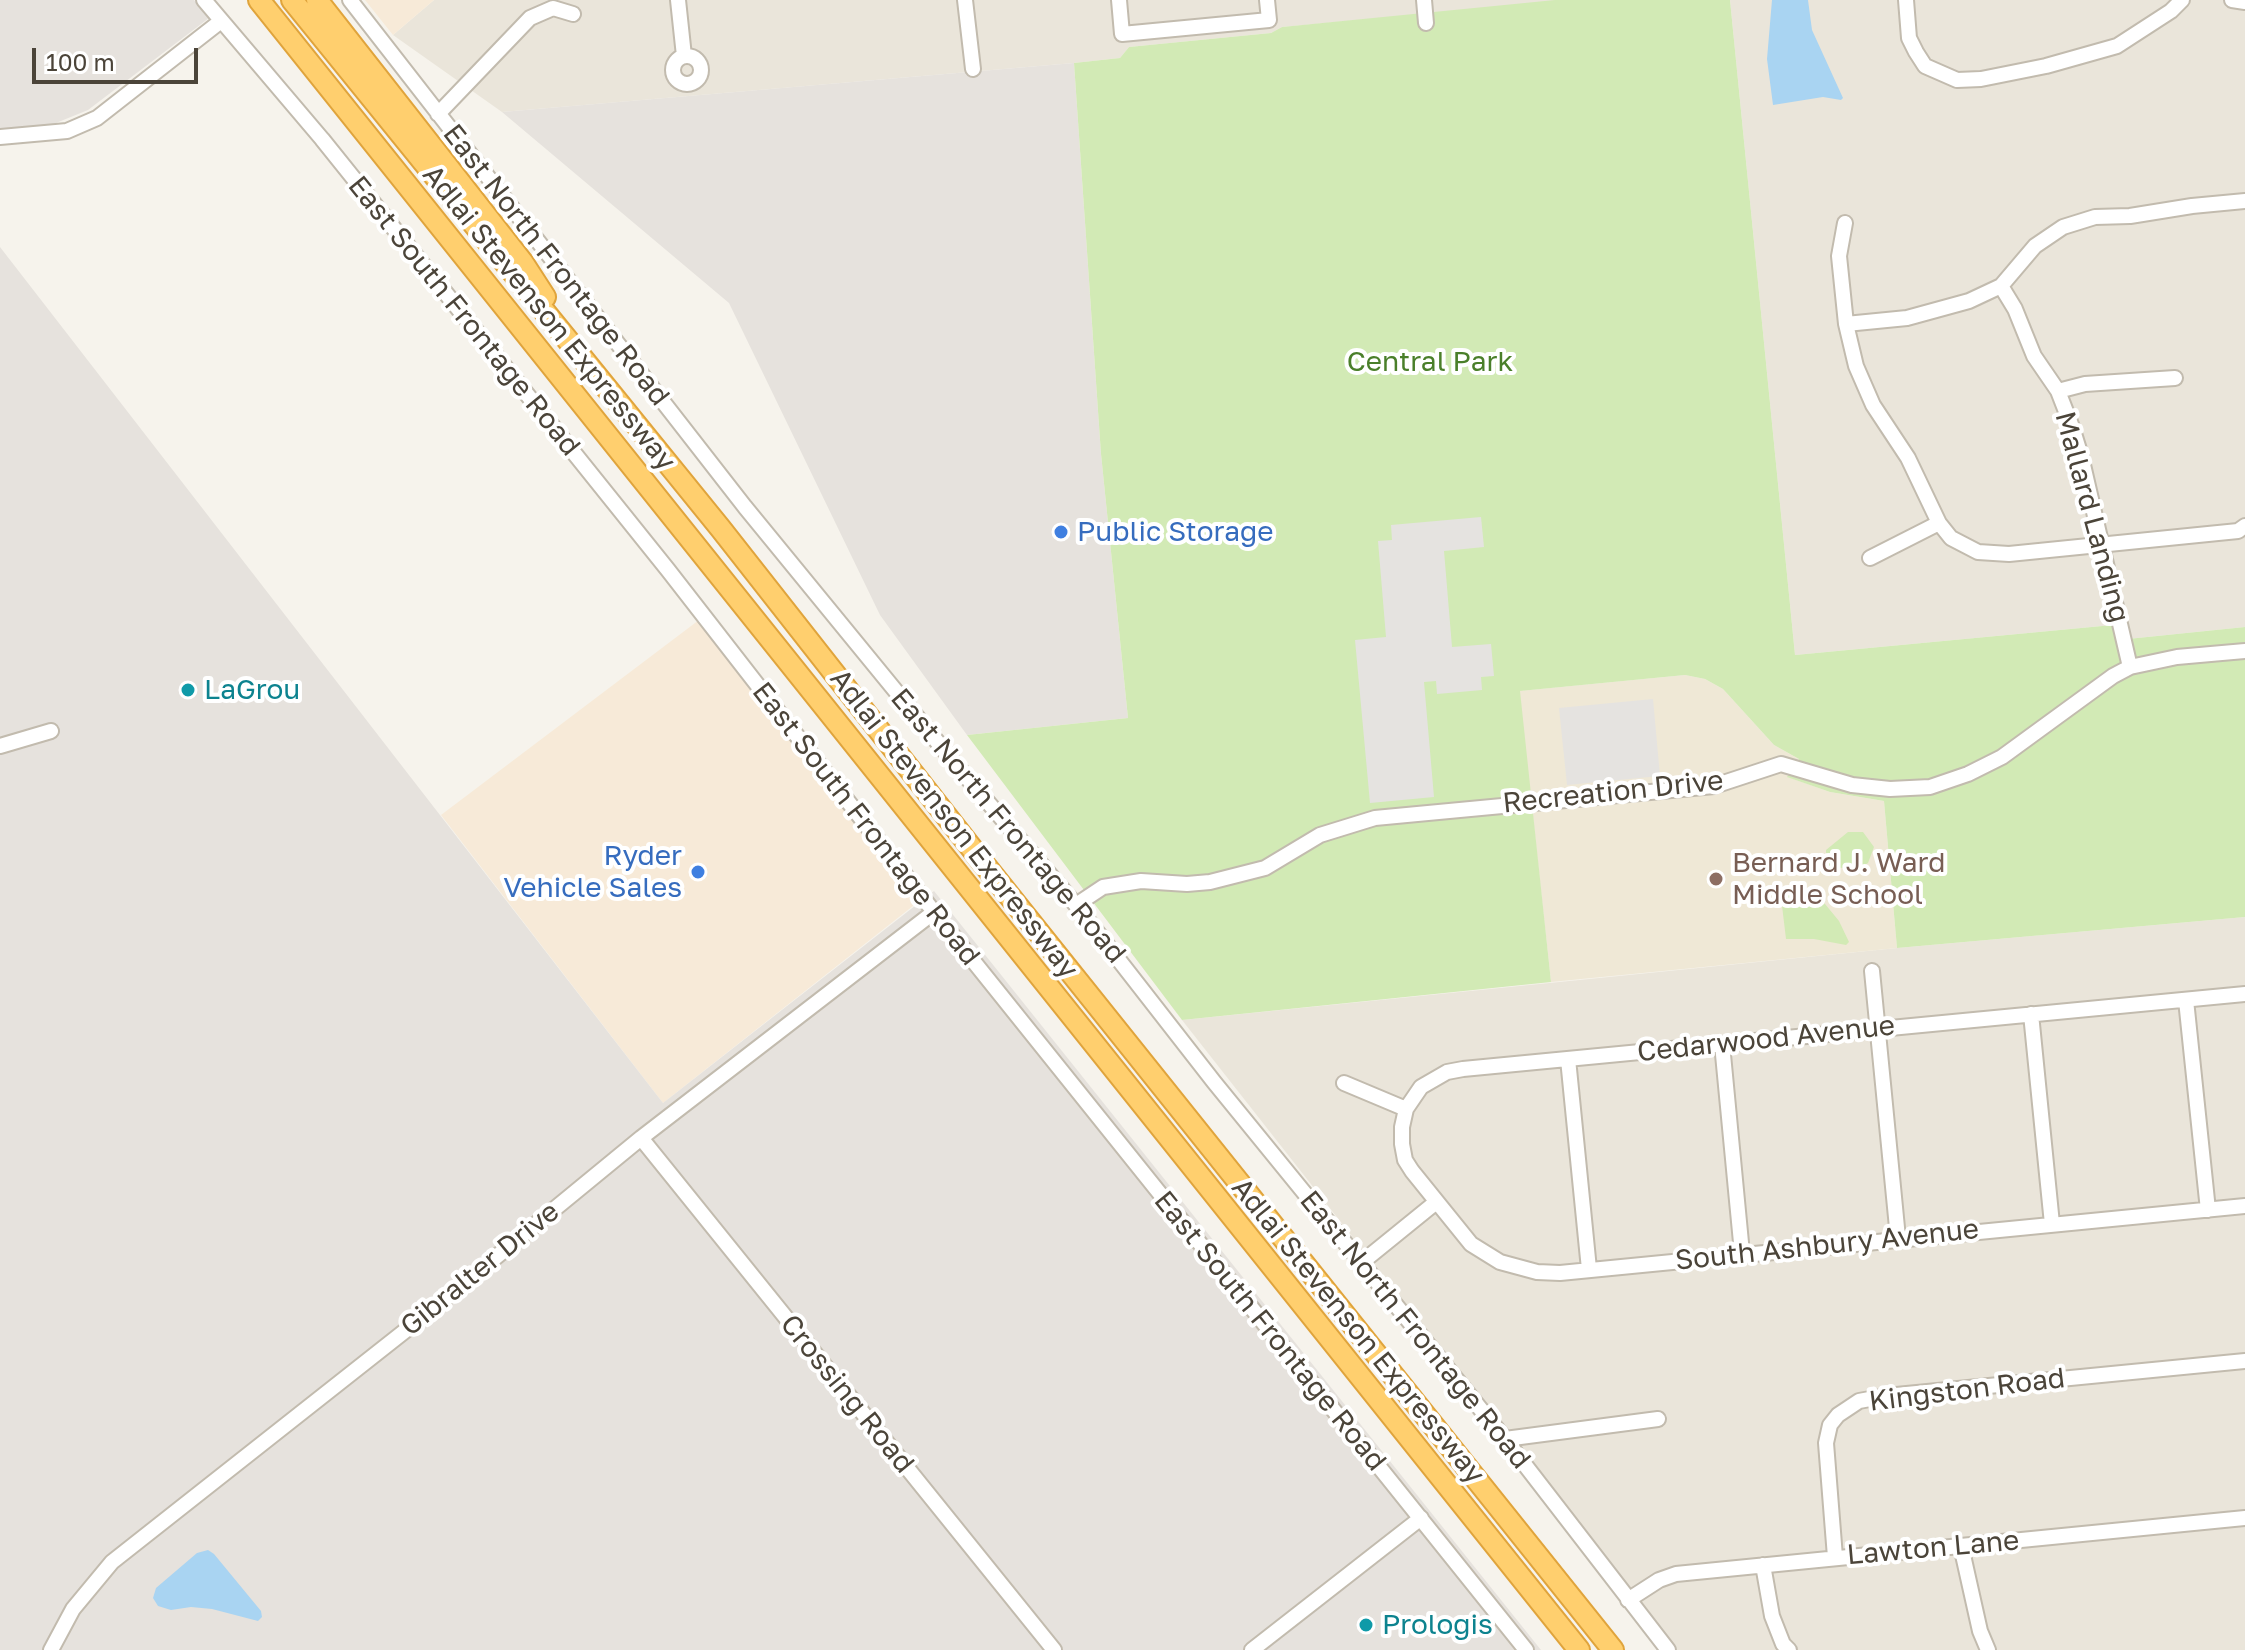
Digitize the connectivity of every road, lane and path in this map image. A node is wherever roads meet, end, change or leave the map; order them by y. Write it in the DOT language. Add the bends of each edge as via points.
graph roads {
  1 [pos="204,0"];
  2 [pos="259,0"];
  3 [pos="292,0"];
  4 [pos="317,0"];
  5 [pos="350,0"];
  6 [pos="678,0"];
  7 [pos="965,0"];
  8 [pos="1119,0"];
  9 [pos="1267,0"];
  10 [pos="1424,0"];
  11 [pos="1906,0"];
  12 [pos="2182,0"];
  13 [pos="2232,0"];
  14 [pos="2245,2"];
  15 [pos="573,14"];
  16 [pos="221,21"];
  17 [pos="1426,23"];
  18 [pos="684,56"];
  19 [pos="973,69"];
  20 [pos="438,114"];
  21 [pos="0,137"];
  22 [pos="2245,201"];
  23 [pos="1845,223"];
  24 [pos="2001,286"];
  25 [pos="1846,324"];
  26 [pos="2175,378"];
  27 [pos="2058,391"];
  28 [pos="611,397"];
  29 [pos="1939,523"];
  30 [pos="2245,526"];
  31 [pos="2102,545"];
  32 [pos="1870,558"];
  33 [pos="2245,651"];
  34 [pos="2130,667"];
  35 [pos="51,731"];
  36 [pos="0,746"];
  37 [pos="1076,905"];
  38 [pos="934,912"];
  39 [pos="1872,971"];
  40 [pos="2245,994"];
  41 [pos="2186,1000"];
  42 [pos="2031,1014"];
  43 [pos="1878,1028"];
  44 [pos="1722,1044"];
  45 [pos="1568,1059"];
  46 [pos="1344,1083"];
  47 [pos="1406,1109"];
  48 [pos="641,1138"];
  49 [pos="1435,1203"];
  50 [pos="2245,1206"];
  51 [pos="2208,1210"];
  52 [pos="2052,1224"];
  53 [pos="1898,1238"];
  54 [pos="1742,1253"];
  55 [pos="1361,1263"];
  56 [pos="1589,1269"];
  57 [pos="2245,1361"];
  58 [pos="1658,1419"];
  59 [pos="1505,1439"];
  60 [pos="1421,1518"];
  61 [pos="2245,1518"];
  62 [pos="1961,1546"];
  63 [pos="1835,1557"];
  64 [pos="1763,1565"];
  65 [pos="1628,1600"];
  66 [pos="51,1650"];
  67 [pos="1054,1650"];
  68 [pos="1252,1650"];
  69 [pos="1526,1650"];
  70 [pos="1579,1650"];
  71 [pos="1613,1650"];
  72 [pos="1668,1650"];
  73 [pos="1789,1650"];
  74 [pos="1988,1650"];
  1 -- 16 [label="street, East South Frontage Road"];
  2 -- 70 [label="highway, Adlai Stevenson Expressway"];
  3 -- 28 [label="highway, Adlai Stevenson Expressway"];
  4 -- 28 [label="highway" via="523,263"];
  5 -- 20 [label="street, East North Frontage Road"];
  6 -- 18 [label="street"];
  7 -- 19 [label="street"];
  8 -- 9 [label="street" via="1122,34 1269,20"];
  10 -- 17 [label="street"];
  11 -- 12 [label="street" via="1909,38 1916,52 1925,66 1957,80 2046,66 2117,46"];
  13 -- 14 [label="street"];
  15 -- 20 [label="street" via="553,8 530,18"];
  16 -- 21 [label="street" via="97,118 67,131"];
  16 -- 38 [label="street, East South Frontage Road" via="668,570"];
  20 -- 37 [label="street, East North Frontage Road" via="745,507"];
  22 -- 24 [label="street" via="2095,217 2063,227 2035,246"];
  23 -- 25 [label="street" via="1839,256"];
  24 -- 25 [label="street" via="1932,312"];
  24 -- 27 [label="street, Mallard Landing" via="2034,356"];
  25 -- 29 [label="street" via="1873,405 1908,458"];
  26 -- 27 [label="street"];
  27 -- 31 [label="street, Mallard Landing" via="2081,456"];
  28 -- 71 [label="highway, Adlai Stevenson Expressway"];
  29 -- 31 [label="street" via="1951,538 1978,552"];
  29 -- 32 [label="street"];
  30 -- 31 [label="street" via="2238,531"];
  31 -- 34 [label="street, Mallard Landing"];
  33 -- 34 [label="street"];
  34 -- 37 [label="street, Recreation Drive" via="2002,757 1930,787 1852,785 1781,764 1714,786 1375,818 1320,835 1265,868 1210,882 1141,881 1103,887"];
  35 -- 36 [label="street"];
  37 -- 55 [label="street, East North Frontage Road"];
  38 -- 48 [label="street, Gibralter Drive"];
  38 -- 60 [label="street, East South Frontage Road"];
  39 -- 43 [label="street"];
  40 -- 41 [label="street, Cedarwood Avenue"];
  41 -- 42 [label="street, Cedarwood Avenue"];
  41 -- 51 [label="street"];
  42 -- 43 [label="street, Cedarwood Avenue"];
  42 -- 52 [label="street"];
  43 -- 44 [label="street, Cedarwood Avenue"];
  43 -- 53 [label="street"];
  44 -- 45 [label="street, Cedarwood Avenue"];
  44 -- 54 [label="street"];
  45 -- 47 [label="street, Cedarwood Avenue" via="1447,1072 1421,1087"];
  45 -- 56 [label="street"];
  46 -- 47 [label="street"];
  47 -- 49 [label="street" via="1405,1160"];
  48 -- 66 [label="street, Gibralter Drive" via="112,1562 73,1609"];
  48 -- 67 [label="street, Crossing Road"];
  49 -- 55 [label="street"];
  49 -- 56 [label="street, South Ashbury Avenue" via="1471,1244 1500,1262 1537,1272"];
  50 -- 51 [label="street, South Ashbury Avenue"];
  51 -- 52 [label="street, South Ashbury Avenue"];
  52 -- 53 [label="street, South Ashbury Avenue"];
  53 -- 54 [label="street, South Ashbury Avenue"];
  54 -- 56 [label="street, South Ashbury Avenue"];
  55 -- 59 [label="street, East North Frontage Road"];
  57 -- 63 [label="street, Kingston Road" via="1859,1401 1830,1425 1826,1443"];
  58 -- 59 [label="street"];
  59 -- 65 [label="street, East North Frontage Road"];
  60 -- 68 [label="street"];
  60 -- 69 [label="street, East South Frontage Road"];
  61 -- 62 [label="street, Lawton Lane"];
  62 -- 63 [label="street, Lawton Lane"];
  62 -- 74 [label="street"];
  63 -- 64 [label="street, Lawton Lane"];
  64 -- 65 [label="street, Lawton Lane" via="1676,1574"];
  64 -- 73 [label="street" via="1772,1616"];
  65 -- 72 [label="street, East North Frontage Road"];
}
